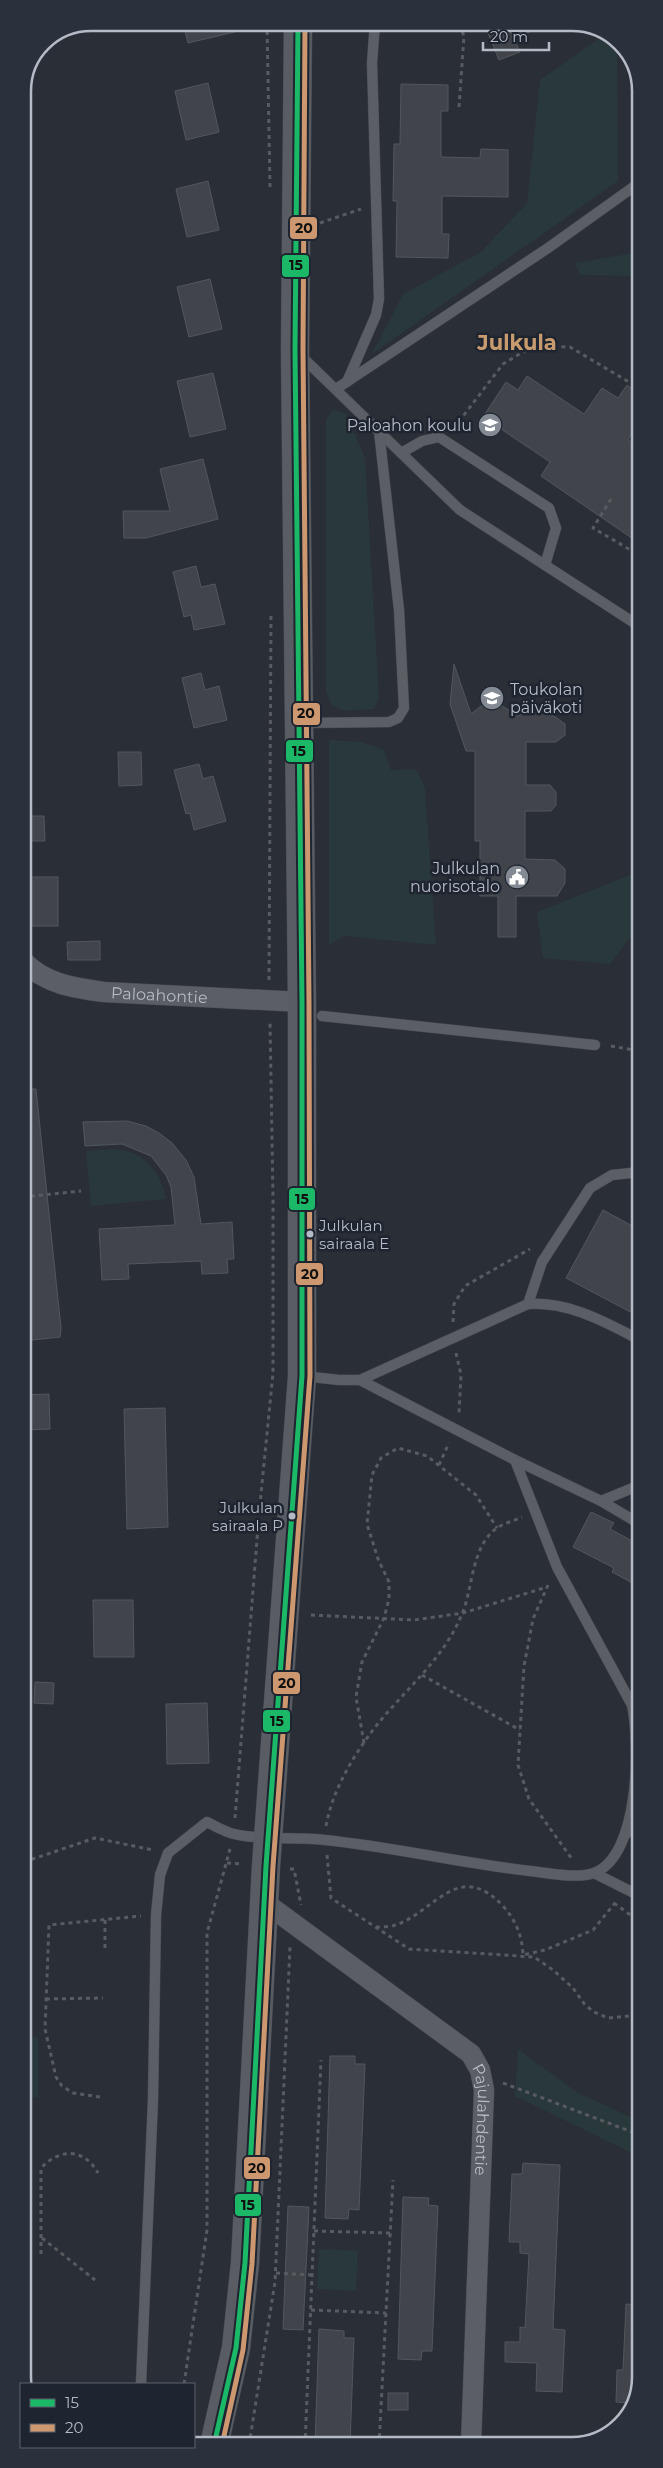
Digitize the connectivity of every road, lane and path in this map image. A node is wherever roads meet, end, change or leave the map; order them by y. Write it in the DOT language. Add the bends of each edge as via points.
graph roads {
  1 [pos="267,31"];
  2 [pos="298,31"];
  3 [pos="374,31"];
  4 [pos="462,31"];
  5 [pos="458,107"];
  6 [pos="632,188"];
  7 [pos="270,191"];
  8 [pos="377,204"];
  9 [pos="315,225"];
  10 [pos="295,350"];
  11 [pos="346,383"];
  12 [pos="632,384"];
  13 [pos="336,390"];
  14 [pos="379,431"];
  15 [pos="444,440"];
  16 [pos="401,453"];
  17 [pos="611,499"];
  18 [pos="632,551"];
  19 [pos="545,565"];
  20 [pos="271,603"];
  21 [pos="632,621"];
  22 [pos="299,723"];
  23 [pos="31,970"];
  24 [pos="269,999"];
  25 [pos="312,1009"];
  26 [pos="595,1045"];
  27 [pos="632,1050"];
  28 [pos="632,1173"];
  29 [pos="81,1191"];
  30 [pos="31,1196"];
  31 [pos="528,1304"];
  32 [pos="632,1336"];
  33 [pos="302,1376"];
  34 [pos="360,1380"];
  35 [pos="515,1460"];
  36 [pos="632,1488"];
  37 [pos="601,1501"];
  38 [pos="535,1511"];
  39 [pos="632,1519"];
  40 [pos="497,1528"];
  41 [pos="557,1566"];
  42 [pos="548,1587"];
  43 [pos="463,1613"];
  44 [pos="311,1614"];
  45 [pos="384,1618"];
  46 [pos="422,1675"];
  47 [pos="632,1705"];
  48 [pos="520,1730"];
  49 [pos="364,1744"];
  50 [pos="632,1807"];
  51 [pos="632,1829"];
  52 [pos="234,1834"];
  53 [pos="626,1834"];
  54 [pos="269,1838"];
  55 [pos="325,1840"];
  56 [pos="168,1853"];
  57 [pos="31,1860"];
  58 [pos="589,1873"];
  59 [pos="632,1892"];
  60 [pos="264,1902"];
  61 [pos="615,1903"];
  62 [pos="156,1915"];
  63 [pos="632,1916"];
  64 [pos="105,1920"];
  65 [pos="376,1927"];
  66 [pos="105,1948"];
  67 [pos="523,1955"];
  68 [pos="103,1998"];
  69 [pos="46,2000"];
  70 [pos="632,2016"];
  71 [pos="321,2060"];
  72 [pos="480,2070"];
  73 [pos="100,2097"];
  74 [pos="632,2132"];
  75 [pos="98,2173"];
  76 [pos="393,2180"];
  77 [pos="314,2231"];
  78 [pos="390,2233"];
  79 [pos="41,2238"];
  80 [pos="41,2254"];
  81 [pos="276,2273"];
  82 [pos="312,2275"];
  83 [pos="95,2280"];
  84 [pos="311,2310"];
  85 [pos="386,2314"];
  86 [pos="141,2383"];
  87 [pos="184,2383"];
  88 [pos="216,2437"];
  89 [pos="305,2437"];
  90 [pos="379,2437"];
  91 [pos="471,2437"];
  1 -- 7 [label="path"];
  2 -- 10 [label="main road"];
  3 -- 8 [label="lane" via="372,63"];
  4 -- 5 [label="path"];
  6 -- 11 [label="lane"];
  8 -- 9 [label="path"];
  8 -- 11 [label="lane" via="376,315"];
  10 -- 13 [label="lane"];
  10 -- 22 [label="main road"];
  11 -- 13 [label="lane"];
  12 -- 15 [label="path" via="570,346 533,346 503,364"];
  13 -- 14 [label="lane"];
  14 -- 16 [label="lane"];
  14 -- 22 [label="lane" via="399,610 404,708 398,718 389,722"];
  15 -- 16 [label="lane" via="439,437 422,441"];
  15 -- 19 [label="lane" via="549,508 556,528"];
  16 -- 19 [label="lane" via="460,510"];
  17 -- 18 [label="path" via="594,528"];
  19 -- 21 [label="lane"];
  20 -- 24 [label="path"];
  22 -- 25 [label="main road"];
  23 -- 24 [label="street, Paloahontie" via="49,980 104,992"];
  24 -- 25 [label="street, Paloahontie"];
  24 -- 52 [label="path" via="273,1373"];
  25 -- 26 [label="lane"];
  25 -- 33 [label="main road"];
  26 -- 27 [label="path"];
  28 -- 31 [label="lane" via="612,1175 590,1188 542,1262"];
  29 -- 30 [label="path"];
  31 -- 32 [label="lane" via="549,1303 589,1314"];
  31 -- 34 [label="lane"];
  33 -- 34 [label="lane"];
  33 -- 54 [label="main road"];
  34 -- 35 [label="lane"];
  35 -- 37 [label="lane"];
  35 -- 38 [label="lane"];
  36 -- 37 [label="lane"];
  37 -- 39 [label="lane"];
  38 -- 40 [label="path"];
  38 -- 41 [label="lane"];
  40 -- 43 [label="path" via="487,1539 472,1571"];
  40 -- 45 [label="path" via="476,1495 427,1456 398,1448 381,1458 372,1475 367,1524 389,1582"];
  41 -- 42 [label="path"];
  41 -- 47 [label="lane"];
  42 -- 43 [label="path"];
  42 -- 48 [label="path" via="533,1619 524,1666"];
  43 -- 45 [label="path" via="414,1620"];
  43 -- 46 [label="path" via="440,1655"];
  44 -- 45 [label="path"];
  45 -- 49 [label="path" via="362,1662 356,1697"];
  46 -- 48 [label="path"];
  46 -- 49 [label="path"];
  48 -- 58 [label="path" via="518,1765 529,1799"];
  49 -- 55 [label="path" via="337,1788 326,1824"];
  50 -- 53 [label="lane"];
  51 -- 53 [label="lane"];
  52 -- 54 [label="lane"];
  52 -- 56 [label="lane" via="206,1822"];
  52 -- 87 [label="path" via="207,1933 206,2230"];
  53 -- 58 [label="lane" via="609,1862"];
  54 -- 55 [label="lane"];
  54 -- 60 [label="main road"];
  55 -- 58 [label="lane" via="510,1869 567,1875"];
  55 -- 65 [label="path" via="331,1898"];
  56 -- 57 [label="path" via="95,1838"];
  56 -- 62 [label="lane" via="160,1875"];
  58 -- 59 [label="lane"];
  58 -- 61 [label="path"];
  60 -- 72 [label="street, Pajulahdentie" via="471,2054"];
  60 -- 88 [label="main road" via="245,2263 236,2348"];
  61 -- 63 [label="path"];
  61 -- 67 [label="path" via="593,1930 545,1950"];
  62 -- 64 [label="path"];
  62 -- 86 [label="lane" via="153,2099"];
  64 -- 66 [label="path"];
  64 -- 69 [label="path" via="49,1925"];
  65 -- 67 [label="path" via="409,1949"];
  65 -- 67 [label="path" via="396,1925 456,1888 474,1886 497,1900 515,1920"];
  67 -- 70 [label="path" via="534,1956 545,1963 594,2012 608,2018"];
  68 -- 69 [label="path"];
  69 -- 73 [label="path" via="45,2029 56,2077 72,2093"];
  71 -- 77 [label="path"];
  72 -- 74 [label="path" via="500,2082"];
  72 -- 91 [label="street, Pajulahdentie" via="484,2090"];
  75 -- 79 [label="path" via="92,2162 71,2153 59,2155 41,2168"];
  76 -- 78 [label="path"];
  77 -- 78 [label="path"];
  77 -- 82 [label="path"];
  78 -- 85 [label="path"];
  79 -- 80 [label="path"];
  79 -- 83 [label="path"];
  81 -- 82 [label="path"];
  82 -- 84 [label="path"];
  84 -- 85 [label="path"];
  84 -- 89 [label="path"];
  85 -- 90 [label="path"];
}
